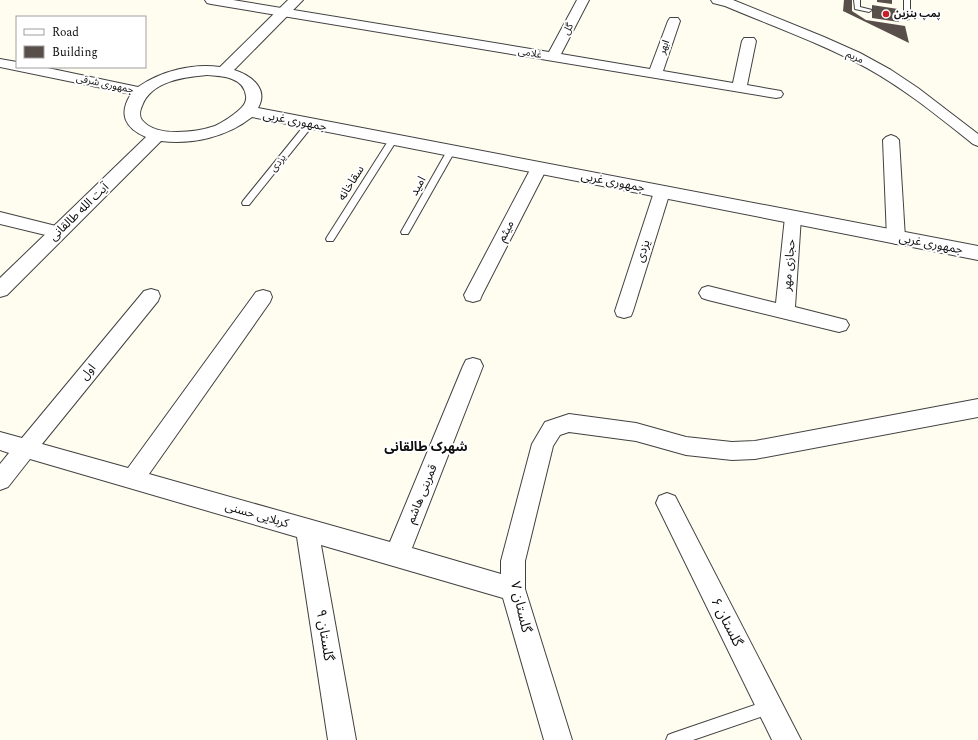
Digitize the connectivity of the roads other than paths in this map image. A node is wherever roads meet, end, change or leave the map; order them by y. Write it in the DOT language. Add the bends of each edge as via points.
graph roads {
  1 [pos="211,0"];
  2 [pos="296,0"];
  3 [pos="583,0"];
  4 [pos="717,0"];
  5 [pos="857,0"];
  6 [pos="907,0"];
  7 [pos="869,10"];
  8 [pos="284,12"];
  9 [pos="907,18"];
  10 [pos="674,21"];
  11 [pos="749,41"];
  12 [pos="553,57"];
  13 [pos="0,63"];
  14 [pos="16,66"];
  15 [pos="26,68"];
  16 [pos="224,71"];
  17 [pos="655,74"];
  18 [pos="739,88"];
  19 [pos="142,92"];
  20 [pos="776,94"];
  21 [pos="248,111"];
  22 [pos="310,124"];
  23 [pos="158,135"];
  24 [pos="393,140"];
  25 [pos="891,140"];
  26 [pos="978,142"];
  27 [pos="451,151"];
  28 [pos="539,168"];
  29 [pos="662,192"];
  30 [pos="246,203"];
  31 [pos="793,217"];
  32 [pos="0,218"];
  33 [pos="58,232"];
  34 [pos="406,232"];
  35 [pos="896,238"];
  36 [pos="330,239"];
  37 [pos="978,254"];
  38 [pos="0,290"];
  39 [pos="708,293"];
  40 [pos="474,295"];
  41 [pos="150,296"];
  42 [pos="263,297"];
  43 [pos="624,311"];
  44 [pos="784,312"];
  45 [pos="839,325"];
  46 [pos="473,366"];
  47 [pos="978,408"];
  48 [pos="0,441"];
  49 [pos="26,448"];
  50 [pos="133,479"];
  51 [pos="0,480"];
  52 [pos="668,503"];
  53 [pos="308,529"];
  54 [pos="397,556"];
  55 [pos="513,589"];
  56 [pos="770,706"];
  57 [pos="342,740"];
  58 [pos="558,740"];
  59 [pos="673,740"];
  60 [pos="787,740"];
  1 -- 8 [label="street, غلامی"];
  2 -- 8 [label="street"];
  3 -- 12 [label="street, گل"];
  4 -- 26 [label="street, مریم" via="809,36 872,65 933,104"];
  5 -- 7 [label="lane" via="857,8"];
  6 -- 9 [label="lane"];
  8 -- 12 [label="street, غلامی"];
  8 -- 16 [label="street"];
  10 -- 17 [label="street, ابهر"];
  11 -- 18 [label="street"];
  12 -- 17 [label="street, غلامی"];
  13 -- 14 [label="street"];
  15 -- 19 [label="street, جمهوری شرقی"];
  16 -- 19 [label="street" via="188,71 154,83"];
  16 -- 21 [label="street" via="238,75 248,82 254,91 254,101"];
  17 -- 18 [label="street, غلامی"];
  18 -- 20 [label="street, غلامی"];
  19 -- 23 [label="street" via="134,102 131,112 135,122 144,130"];
  21 -- 22 [label="street, جمهوری غربی"];
  21 -- 23 [label="street" via="236,122 198,136"];
  22 -- 24 [label="street, جمهوری غربی"];
  22 -- 30 [label="lane, یزدی"];
  23 -- 33 [label="street, آیت الله طالقانی"];
  24 -- 27 [label="street, جمهوری غربی"];
  24 -- 36 [label="lane, سقاخانه"];
  25 -- 35 [label="street"];
  27 -- 28 [label="street, جمهوری غربی"];
  27 -- 34 [label="lane, امید"];
  28 -- 29 [label="street, جمهوری غربی"];
  28 -- 40 [label="street, میثم"];
  29 -- 31 [label="street, جمهوری غربی"];
  29 -- 43 [label="street, یزدی"];
  31 -- 35 [label="street, جمهوری غربی"];
  31 -- 44 [label="street, حجازی مهر"];
  32 -- 33 [label="street"];
  33 -- 38 [label="street, آیت الله طالقانی"];
  35 -- 37 [label="street, جمهوری غربی"];
  39 -- 44 [label="street"];
  41 -- 49 [label="street, اول"];
  42 -- 50 [label="street"];
  44 -- 45 [label="street"];
  46 -- 54 [label="street, قمربنی هاشم"];
  47 -- 55 [label="street, گلستان ۷" via="755,450 732,451 686,446 636,432 569,423 553,428 543,444 513,561"];
  48 -- 49 [label="street, کربلایی حسنی"];
  49 -- 50 [label="street, کربلایی حسنی"];
  49 -- 51 [label="street, اول"];
  50 -- 53 [label="street, کربلایی حسنی"];
  52 -- 56 [label="street, گلستان ۶"];
  53 -- 54 [label="street, کربلایی حسنی"];
  53 -- 57 [label="street, گلستان ۹"];
  54 -- 55 [label="street, کربلایی حسنی"];
  55 -- 58 [label="street, گلستان ۷"];
  56 -- 59 [label="lane"];
  56 -- 60 [label="street, گلستان ۶"];
}
